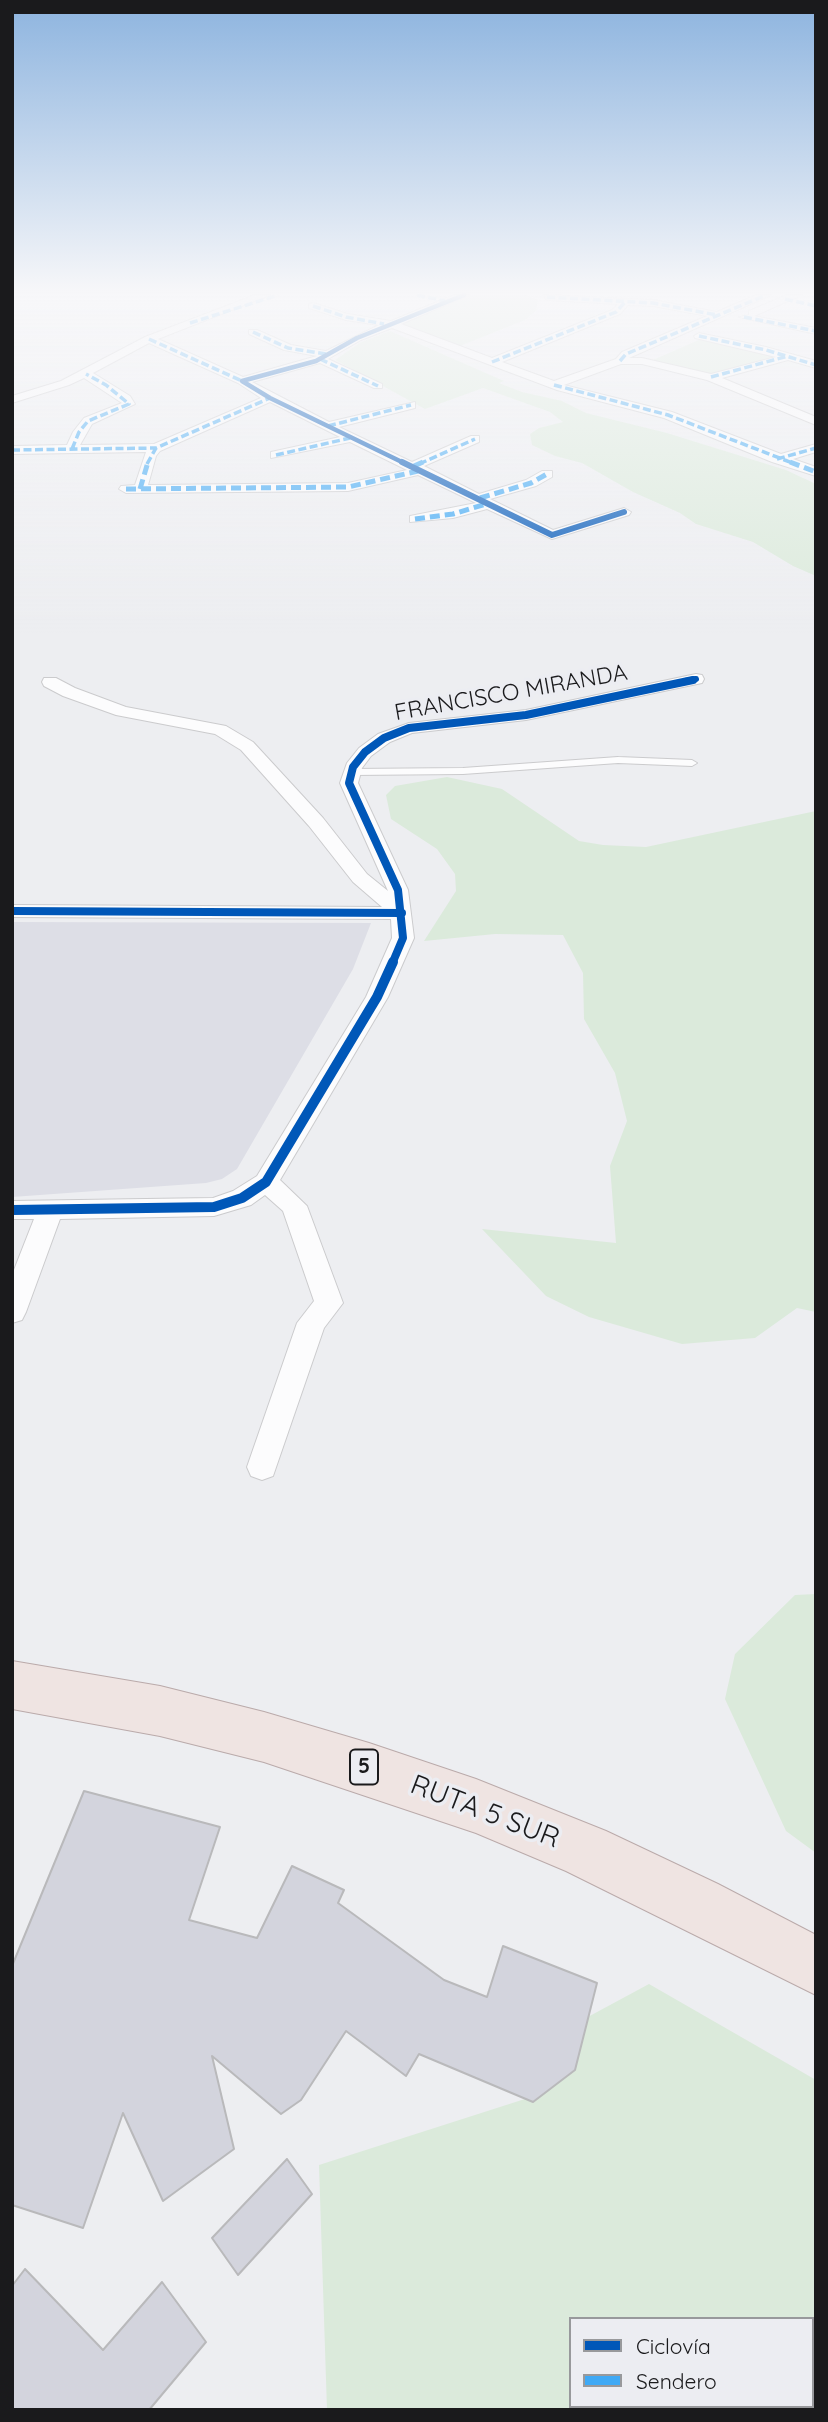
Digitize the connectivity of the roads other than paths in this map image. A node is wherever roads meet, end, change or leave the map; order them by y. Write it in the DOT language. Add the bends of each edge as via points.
graph roads {
  1 [pos="119,408"];
  2 [pos="247,408"];
  3 [pos="291,408"];
  4 [pos="399,408"];
  5 [pos="641,408"];
  6 [pos="785,408"];
  7 [pos="816,421"];
  8 [pos="328,426"];
  9 [pos="350,438"];
  10 [pos="475,439"];
  11 [pos="156,448"];
  12 [pos="816,448"];
  13 [pos="72,449"];
  14 [pos="12,450"];
  15 [pos="276,455"];
  16 [pos="776,459"];
  17 [pos="418,468"];
  18 [pos="816,472"];
  19 [pos="547,474"];
  20 [pos="485,501"];
  21 [pos="624,512"];
  22 [pos="415,519"];
  23 [pos="696,679"];
  24 [pos="50,682"];
  25 [pos="692,763"];
  26 [pos="352,772"];
  27 [pos="12,911"];
  28 [pos="402,913"];
  29 [pos="266,1182"];
  30 [pos="51,1208"];
  31 [pos="12,1210"];
  32 [pos="12,1312"];
  33 [pos="262,1467"];
  34 [pos="12,1685"];
  35 [pos="816,1966"];
  1 -- 13 [label="street" via="88,421"];
  2 -- 11 [label="street"];
  3 -- 8 [label="street"];
  4 -- 8 [label="street"];
  5 -- 16 [label="street"];
  6 -- 7 [label="street"];
  8 -- 9 [label="street"];
  9 -- 15 [label="street"];
  9 -- 17 [label="street"];
  10 -- 17 [label="street"];
  11 -- 13 [label="street"];
  11 -- 17 [label="street" via="133,489 348,486"];
  12 -- 16 [label="street"];
  13 -- 14 [label="street"];
  16 -- 18 [label="street"];
  17 -- 20 [label="street"];
  19 -- 20 [label="street"];
  20 -- 21 [label="street" via="552,536"];
  20 -- 22 [label="street" via="453,514"];
  23 -- 26 [label="street, FRANCISCO MIRANDA" via="526,715 409,728 365,752"];
  24 -- 28 [label="street" via="122,711 220,730 247,746 360,877"];
  25 -- 26 [label="lane" via="618,760 463,771"];
  26 -- 28 [label="street" via="349,783 398,890"];
  27 -- 28 [label="street"];
  28 -- 29 [label="street" via="402,938 377,997"];
  29 -- 30 [label="street" via="242,1198 214,1207"];
  29 -- 33 [label="street" via="294,1206 329,1303 311,1323"];
  30 -- 31 [label="street"];
  30 -- 32 [label="street"];
  34 -- 35 [label="highway, RUTA 5 SUR / 5" via="160,1711 264,1737 476,1806 586,1851"];
}
